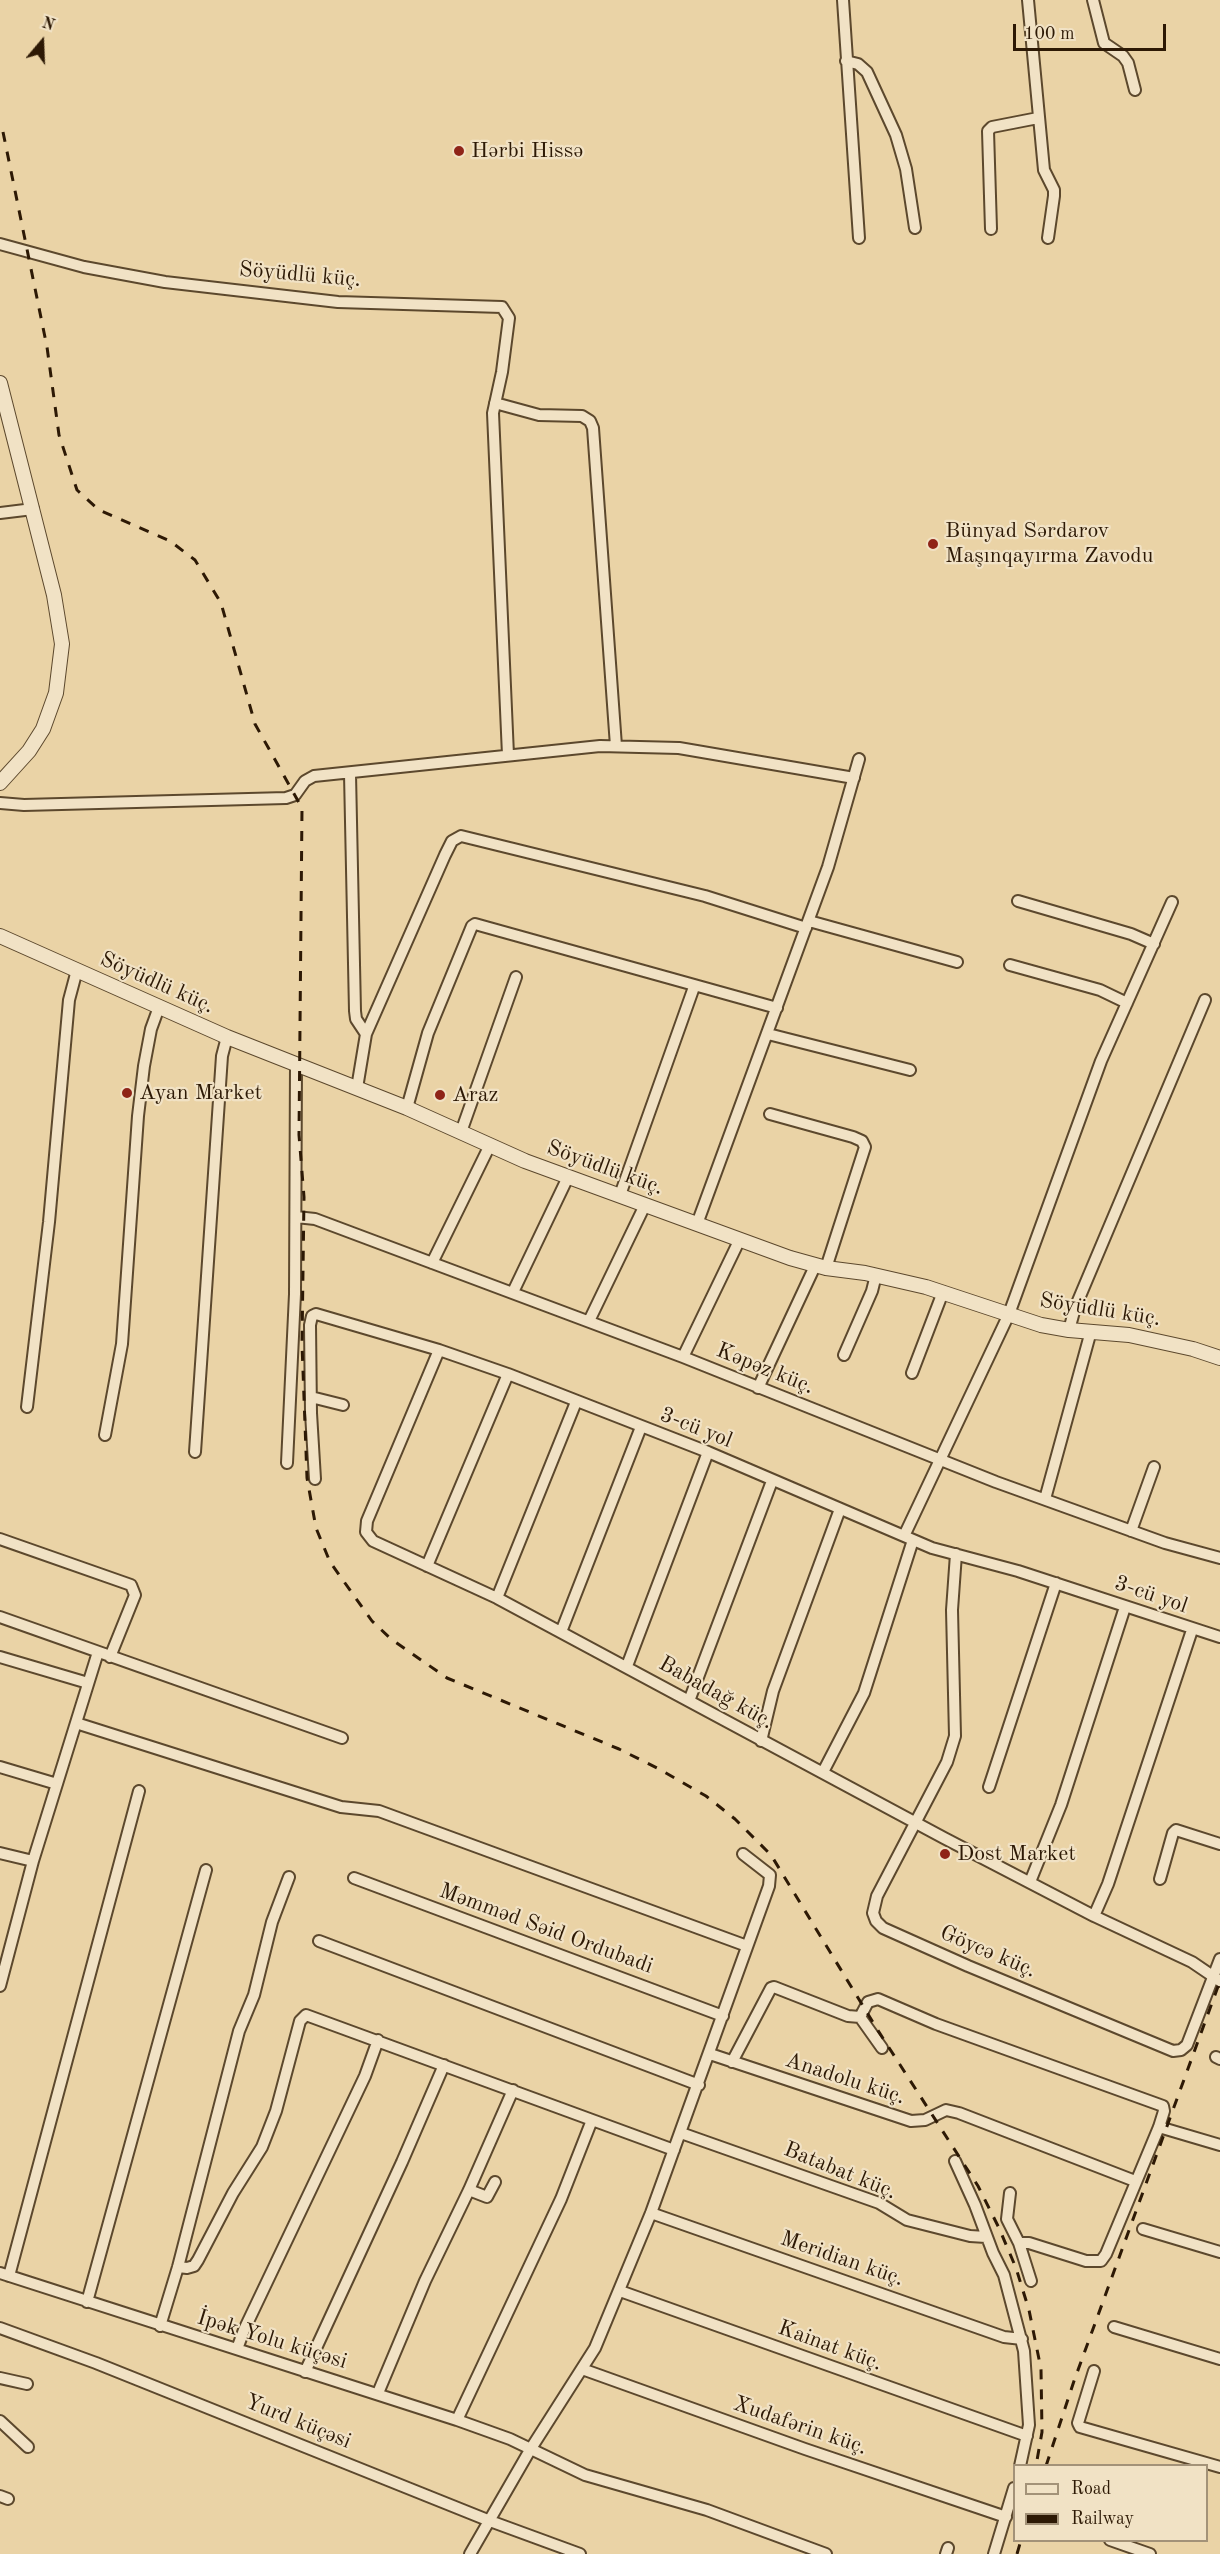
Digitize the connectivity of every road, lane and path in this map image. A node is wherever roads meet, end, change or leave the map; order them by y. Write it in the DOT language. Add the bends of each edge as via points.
graph roads {
  1 [pos="843,0"];
  2 [pos="1028,0"];
  3 [pos="1093,0"];
  4 [pos="846,61"];
  5 [pos="1135,90"];
  6 [pos="1038,118"];
  7 [pos="915,228"];
  8 [pos="991,229"];
  9 [pos="859,238"];
  10 [pos="1048,238"];
  11 [pos="0,244"];
  12 [pos="0,382"];
  13 [pos="495,403"];
  14 [pos="33,509"];
  15 [pos="0,513"];
  16 [pos="616,746"];
  17 [pos="508,754"];
  18 [pos="859,759"];
  19 [pos="351,774"];
  20 [pos="854,778"];
  21 [pos="0,783"];
  22 [pos="0,803"];
  23 [pos="1018,901"];
  24 [pos="1172,902"];
  25 [pos="808,924"];
  26 [pos="0,936"];
  27 [pos="1154,944"];
  28 [pos="957,962"];
  29 [pos="1010,965"];
  30 [pos="77,970"];
  31 [pos="516,976"];
  32 [pos="694,987"];
  33 [pos="1205,1000"];
  34 [pos="1127,1004"];
  35 [pos="159,1007"];
  36 [pos="777,1008"];
  37 [pos="366,1034"];
  38 [pos="768,1034"];
  39 [pos="227,1037"];
  40 [pos="296,1064"];
  41 [pos="910,1070"];
  42 [pos="357,1088"];
  43 [pos="407,1108"];
  44 [pos="770,1114"];
  45 [pos="461,1132"];
  46 [pos="490,1146"];
  47 [pos="568,1177"];
  48 [pos="620,1195"];
  49 [pos="645,1205"];
  50 [pos="296,1216"];
  51 [pos="698,1224"];
  52 [pos="740,1240"];
  53 [pos="432,1263"];
  54 [pos="821,1267"];
  55 [pos="876,1275"];
  56 [pos="513,1292"];
  57 [pos="943,1292"];
  58 [pos="1009,1314"];
  59 [pos="589,1321"];
  60 [pos="1069,1330"];
  61 [pos="1091,1331"];
  62 [pos="439,1350"];
  63 [pos="844,1355"];
  64 [pos="683,1357"];
  65 [pos="1220,1358"];
  66 [pos="912,1373"];
  67 [pos="508,1374"];
  68 [pos="758,1388"];
  69 [pos="310,1397"];
  70 [pos="576,1402"];
  71 [pos="343,1405"];
  72 [pos="27,1407"];
  73 [pos="641,1427"];
  74 [pos="105,1435"];
  75 [pos="195,1452"];
  76 [pos="708,1452"];
  77 [pos="939,1460"];
  78 [pos="287,1463"];
  79 [pos="1154,1467"];
  80 [pos="315,1479"];
  81 [pos="772,1481"];
  82 [pos="1045,1499"];
  83 [pos="840,1509"];
  84 [pos="1131,1531"];
  85 [pos="908,1538"];
  86 [pos="0,1539"];
  87 [pos="956,1554"];
  88 [pos="1220,1558"];
  89 [pos="427,1566"];
  90 [pos="1056,1583"];
  91 [pos="497,1598"];
  92 [pos="1125,1607"];
  93 [pos="0,1617"];
  94 [pos="1192,1630"];
  95 [pos="561,1632"];
  96 [pos="1220,1637"];
  97 [pos="98,1653"];
  98 [pos="0,1657"];
  99 [pos="110,1657"];
  100 [pos="627,1666"];
  101 [pos="88,1683"];
  102 [pos="689,1701"];
  103 [pos="76,1722"];
  104 [pos="342,1738"];
  105 [pos="761,1741"];
  106 [pos="0,1767"];
  107 [pos="823,1772"];
  108 [pos="57,1784"];
  109 [pos="989,1787"];
  110 [pos="139,1791"];
  111 [pos="916,1823"];
  112 [pos="1220,1844"];
  113 [pos="0,1853"];
  114 [pos="743,1854"];
  115 [pos="33,1861"];
  116 [pos="206,1870"];
  117 [pos="289,1877"];
  118 [pos="354,1878"];
  119 [pos="1160,1878"];
  120 [pos="1030,1882"];
  121 [pos="1094,1916"];
  122 [pos="319,1941"];
  123 [pos="747,1946"];
  124 [pos="1220,1959"];
  125 [pos="1217,1978"];
  126 [pos="0,1986"];
  127 [pos="723,2016"];
  128 [pos="860,2017"];
  129 [pos="378,2040"];
  130 [pos="882,2048"];
  131 [pos="710,2054"];
  132 [pos="732,2062"];
  133 [pos="444,2065"];
  134 [pos="699,2085"];
  135 [pos="513,2090"];
  136 [pos="592,2120"];
  137 [pos="1159,2127"];
  138 [pos="681,2133"];
  139 [pos="1220,2145"];
  140 [pos="674,2150"];
  141 [pos="955,2161"];
  142 [pos="1135,2181"];
  143 [pos="495,2182"];
  144 [pos="470,2190"];
  145 [pos="1010,2193"];
  146 [pos="651,2213"];
  147 [pos="1143,2229"];
  148 [pos="986,2237"];
  149 [pos="1019,2243"];
  150 [pos="1220,2253"];
  151 [pos="178,2267"];
  152 [pos="4,2274"];
  153 [pos="1031,2281"];
  154 [pos="620,2291"];
  155 [pos="87,2302"];
  156 [pos="160,2326"];
  157 [pos="1114,2327"];
  158 [pos="0,2328"];
  159 [pos="1022,2339"];
  160 [pos="237,2349"];
  161 [pos="1220,2359"];
  162 [pos="582,2369"];
  163 [pos="1094,2371"];
  164 [pos="305,2372"];
  165 [pos="0,2378"];
  166 [pos="27,2384"];
  167 [pos="378,2393"];
  168 [pos="457,2420"];
  169 [pos="0,2421"];
  170 [pos="1027,2436"];
  171 [pos="28,2447"];
  172 [pos="530,2450"];
  173 [pos="1020,2464"];
  174 [pos="1220,2467"];
  175 [pos="1013,2492"];
  176 [pos="1006,2517"];
  177 [pos="490,2521"];
  178 [pos="1113,2542"];
  179 [pos="473,2553"];
  180 [pos="580,2554"];
  181 [pos="826,2554"];
  182 [pos="994,2554"];
  183 [pos="1150,2554"];
  1 -- 4 [label="street"];
  2 -- 6 [label="street"];
  3 -- 5 [label="street" via="1104,44 1128,63"];
  4 -- 7 [label="street" via="867,72 896,135"];
  4 -- 9 [label="street"];
  6 -- 8 [label="street" via="988,131"];
  6 -- 10 [label="street" via="1044,170 1054,190"];
  11 -- 13 [label="street, Söyüdlü küç." via="93,269 165,282 338,302 502,307 509,318"];
  12 -- 14 [label="street"];
  13 -- 16 [label="street" via="539,415 582,416 593,428"];
  13 -- 17 [label="street, Söyüdlü küç."];
  14 -- 15 [label="street"];
  14 -- 21 [label="street" via="60,624 61,669 43,729"];
  16 -- 17 [label="street"];
  16 -- 20 [label="street" via="679,748"];
  17 -- 19 [label="street"];
  18 -- 20 [label="street"];
  19 -- 22 [label="street" via="308,778 296,795 286,798"];
  19 -- 37 [label="street" via="355,1011"];
  20 -- 25 [label="street"];
  23 -- 27 [label="street"];
  24 -- 27 [label="street"];
  25 -- 28 [label="street"];
  25 -- 36 [label="street"];
  25 -- 37 [label="street" via="461,836 452,841 445,855"];
  26 -- 30 [label="street, Söyüdlü küç."];
  27 -- 34 [label="street"];
  29 -- 34 [label="street" via="1100,990"];
  30 -- 35 [label="street, Söyüdlü küç."];
  30 -- 72 [label="street" via="69,1000"];
  31 -- 45 [label="street"];
  32 -- 36 [label="street"];
  32 -- 43 [label="street" via="475,924 428,1033"];
  32 -- 48 [label="street"];
  33 -- 60 [label="street"];
  34 -- 58 [label="street" via="1101,1061"];
  35 -- 39 [label="street, Söyüdlü küç."];
  35 -- 74 [label="street" via="144,1066 122,1344"];
  36 -- 38 [label="street"];
  37 -- 42 [label="street"];
  38 -- 41 [label="street"];
  38 -- 51 [label="street"];
  39 -- 40 [label="street, Söyüdlü küç."];
  39 -- 75 [label="street" via="222,1056"];
  40 -- 42 [label="street, Söyüdlü küç."];
  40 -- 50 [label="street"];
  42 -- 43 [label="street, Söyüdlü küç."];
  43 -- 45 [label="street, Söyüdlü küç."];
  44 -- 54 [label="street" via="853,1137 865,1147"];
  45 -- 46 [label="street, Söyüdlü küç."];
  46 -- 47 [label="street, Söyüdlü küç."];
  46 -- 53 [label="street"];
  47 -- 48 [label="street, Söyüdlü küç."];
  47 -- 56 [label="street"];
  48 -- 49 [label="street, Söyüdlü küç."];
  49 -- 51 [label="street, Söyüdlü küç."];
  49 -- 59 [label="street"];
  50 -- 53 [label="street, Kəpəz küç." via="315,1219"];
  50 -- 78 [label="street"];
  51 -- 52 [label="street, Söyüdlü küç."];
  52 -- 54 [label="street, Söyüdlü küç."];
  52 -- 64 [label="street"];
  53 -- 56 [label="street, Kəpəz küç."];
  54 -- 55 [label="street, Söyüdlü küç."];
  54 -- 68 [label="street"];
  55 -- 57 [label="street, Söyüdlü küç."];
  55 -- 63 [label="street"];
  56 -- 59 [label="street, Kəpəz küç."];
  57 -- 58 [label="street, Söyüdlü küç."];
  57 -- 66 [label="street"];
  58 -- 60 [label="street, Söyüdlü küç."];
  58 -- 77 [label="street"];
  59 -- 64 [label="street, Kəpəz küç."];
  60 -- 61 [label="street, Söyüdlü küç."];
  61 -- 65 [label="street, Söyüdlü küç." via="1162,1341"];
  61 -- 82 [label="street"];
  62 -- 67 [label="street, 3-cü yol"];
  62 -- 69 [label="street, 3-cü yol" via="314,1314 310,1325"];
  62 -- 89 [label="street, Babadağ küç." via="366,1532 373,1541"];
  64 -- 68 [label="street, Kəpəz küç."];
  67 -- 70 [label="street, 3-cü yol"];
  67 -- 89 [label="street"];
  68 -- 77 [label="street, Kəpəz küç."];
  69 -- 71 [label="street"];
  69 -- 80 [label="street, 3-cü yol"];
  70 -- 73 [label="street, 3-cü yol"];
  70 -- 91 [label="street"];
  73 -- 76 [label="street, 3-cü yol"];
  73 -- 95 [label="street"];
  76 -- 81 [label="street, 3-cü yol"];
  76 -- 100 [label="street"];
  77 -- 82 [label="street, Kəpəz küç."];
  77 -- 85 [label="street"];
  79 -- 84 [label="street"];
  81 -- 83 [label="street, 3-cü yol"];
  81 -- 102 [label="street"];
  82 -- 84 [label="street, Kəpəz küç."];
  83 -- 85 [label="street, 3-cü yol"];
  83 -- 105 [label="street" via="773,1691"];
  84 -- 88 [label="street, Kəpəz küç."];
  85 -- 87 [label="street, 3-cü yol"];
  85 -- 107 [label="street" via="864,1693"];
  86 -- 99 [label="street" via="131,1585 135,1595"];
  87 -- 90 [label="street, 3-cü yol"];
  87 -- 111 [label="street, Göycə küç." via="952,1611 955,1736 947,1762"];
  89 -- 91 [label="street, Babadağ küç."];
  90 -- 92 [label="street, 3-cü yol"];
  90 -- 109 [label="street"];
  91 -- 95 [label="street, Babadağ küç."];
  92 -- 94 [label="street, 3-cü yol"];
  92 -- 120 [label="street" via="1068,1785"];
  93 -- 97 [label="street"];
  94 -- 96 [label="street, 3-cü yol"];
  94 -- 121 [label="street"];
  95 -- 100 [label="street, Babadağ küç."];
  97 -- 99 [label="street"];
  97 -- 101 [label="street"];
  98 -- 101 [label="street"];
  99 -- 104 [label="street"];
  100 -- 102 [label="street, Babadağ küç."];
  101 -- 103 [label="street"];
  102 -- 105 [label="street, Babadağ küç."];
  103 -- 108 [label="street"];
  103 -- 123 [label="street" via="341,1807 379,1811"];
  105 -- 107 [label="street, Babadağ küç."];
  106 -- 108 [label="street"];
  107 -- 111 [label="street, Babadağ küç."];
  108 -- 115 [label="street"];
  110 -- 152 [label="street"];
  111 -- 120 [label="street, Babadağ küç."];
  111 -- 125 [label="street, Göycə küç." via="874,1905 876,1921 884,1929 1164,2048 1180,2050 1187,2045"];
  112 -- 119 [label="street" via="1176,1830"];
  113 -- 115 [label="street"];
  114 -- 123 [label="street" via="771,1880"];
  115 -- 126 [label="street"];
  116 -- 155 [label="street"];
  117 -- 151 [label="street" via="272,1922 254,1995 238,2031"];
  118 -- 127 [label="street, Məmməd Səid Ordubadi"];
  120 -- 121 [label="street, Babadağ küç."];
  121 -- 125 [label="street, Babadağ küç." via="1192,1962"];
  122 -- 134 [label="street"];
  123 -- 127 [label="street"];
  124 -- 125 [label="street"];
  127 -- 131 [label="street"];
  128 -- 130 [label="street"];
  128 -- 132 [label="street" via="771,1988"];
  128 -- 137 [label="street" via="868,2002 878,1999 936,2024 1163,2106"];
  129 -- 133 [label="street"];
  129 -- 151 [label="street" via="310,2015 302,2017 276,2111 261,2147 194,2266"];
  129 -- 160 [label="street" via="365,2076"];
  131 -- 132 [label="street, Anadolu küç."];
  131 -- 134 [label="street"];
  132 -- 142 [label="street, Anadolu küç." via="911,2121 925,2120 946,2110 959,2113"];
  133 -- 135 [label="street"];
  133 -- 164 [label="street"];
  134 -- 138 [label="street"];
  135 -- 136 [label="street"];
  135 -- 144 [label="street"];
  136 -- 140 [label="street"];
  136 -- 168 [label="street" via="561,2199"];
  137 -- 139 [label="street"];
  137 -- 142 [label="street"];
  138 -- 140 [label="street"];
  138 -- 148 [label="street, Batabat küç." via="879,2203 907,2220"];
  140 -- 146 [label="street"];
  141 -- 148 [label="street"];
  142 -- 149 [label="street" via="1101,2261 1086,2261"];
  143 -- 144 [label="street" via="487,2197"];
  144 -- 167 [label="street" via="425,2281"];
  145 -- 149 [label="street" via="1007,2219"];
  146 -- 154 [label="street"];
  146 -- 159 [label="street, Meridian küç." via="1004,2337"];
  147 -- 150 [label="street"];
  148 -- 159 [label="street" via="1004,2275"];
  149 -- 153 [label="street"];
  151 -- 156 [label="street"];
  152 -- 155 [label="street, İpək Yolu küçəsi"];
  154 -- 162 [label="street"];
  154 -- 170 [label="street, Kainat küç."];
  155 -- 156 [label="street, İpək Yolu küçəsi"];
  156 -- 160 [label="street, İpək Yolu küçəsi"];
  157 -- 161 [label="street"];
  158 -- 177 [label="street, Yurd küçəsi"];
  159 -- 170 [label="street" via="1029,2410"];
  160 -- 164 [label="street, İpək Yolu küçəsi"];
  162 -- 172 [label="street"];
  162 -- 176 [label="street, Xudafərin küç."];
  163 -- 174 [label="street" via="1080,2427"];
  164 -- 167 [label="street, İpək Yolu küçəsi"];
  165 -- 166 [label="street"];
  167 -- 168 [label="street, İpək Yolu küçəsi"];
  168 -- 172 [label="street, İpək Yolu küçəsi"];
  169 -- 171 [label="street"];
  170 -- 173 [label="street"];
  172 -- 177 [label="street"];
  172 -- 181 [label="street, İpək Yolu küçəsi" via="585,2475 707,2510"];
  175 -- 176 [label="street"];
  176 -- 182 [label="street"];
  177 -- 179 [label="street"];
  177 -- 180 [label="street, Yurd küçəsi"];
  178 -- 183 [label="street"];
}
